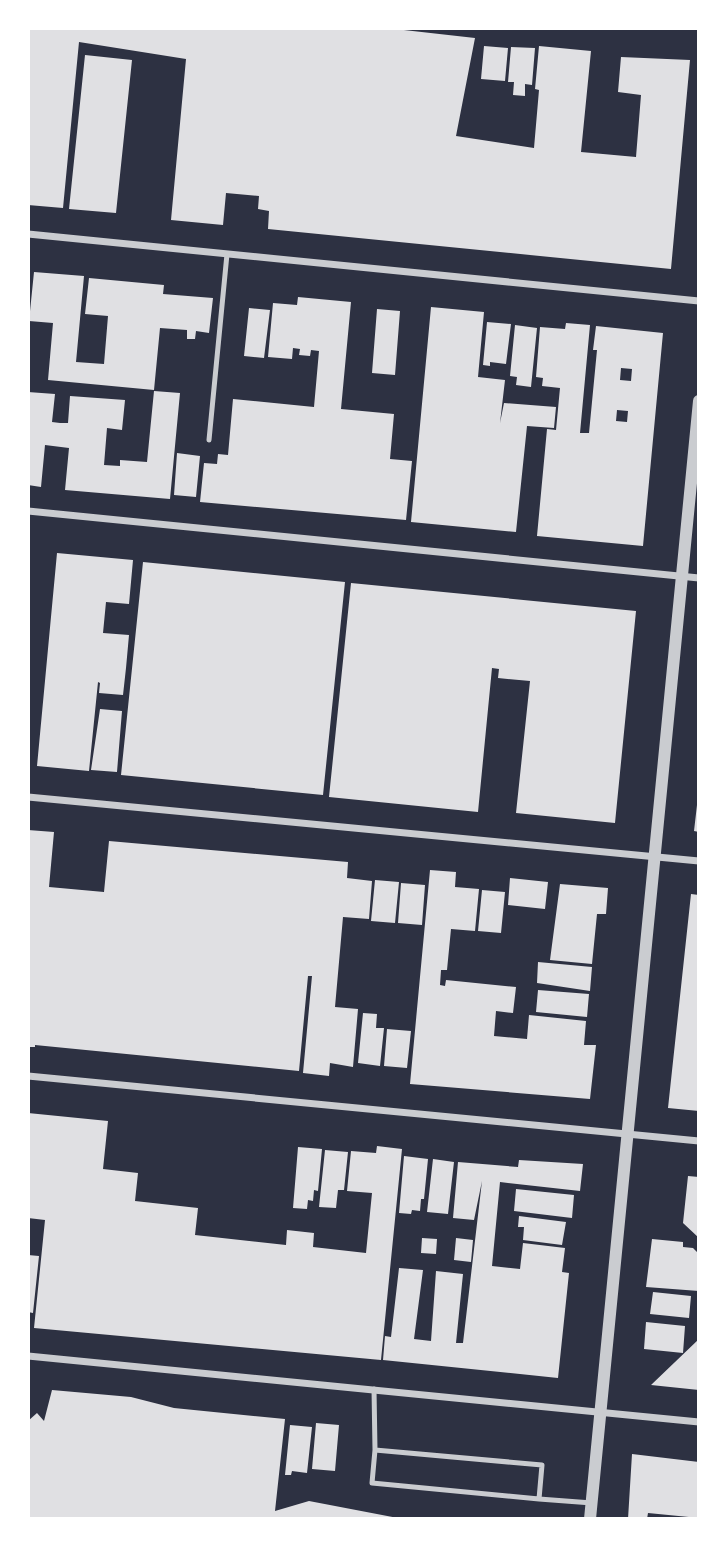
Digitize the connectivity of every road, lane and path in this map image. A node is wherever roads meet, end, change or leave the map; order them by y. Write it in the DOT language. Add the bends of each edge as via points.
graph roads {
  1 [pos="28,234"];
  2 [pos="227,254"];
  3 [pos="699,301"];
  4 [pos="699,401"];
  5 [pos="209,440"];
  6 [pos="28,511"];
  7 [pos="682,576"];
  8 [pos="699,578"];
  9 [pos="28,797"];
  10 [pos="654,857"];
  11 [pos="699,862"];
  12 [pos="28,1076"];
  13 [pos="628,1133"];
  14 [pos="699,1140"];
  15 [pos="28,1356"];
  16 [pos="374,1389"];
  17 [pos="601,1412"];
  18 [pos="699,1422"];
  19 [pos="375,1450"];
  20 [pos="539,1499"];
  21 [pos="592,1503"];
  22 [pos="590,1519"];
  1 -- 2 [label="street"];
  2 -- 3 [label="street"];
  2 -- 5 [label="lane"];
  4 -- 7 [label="street"];
  6 -- 7 [label="street"];
  7 -- 8 [label="street"];
  7 -- 10 [label="street"];
  9 -- 10 [label="street"];
  10 -- 11 [label="street"];
  10 -- 13 [label="street"];
  12 -- 13 [label="street"];
  13 -- 14 [label="street"];
  13 -- 17 [label="street"];
  15 -- 16 [label="street"];
  16 -- 17 [label="street"];
  16 -- 19 [label="lane"];
  17 -- 18 [label="street"];
  17 -- 21 [label="street"];
  19 -- 20 [label="lane" via="372,1483"];
  19 -- 20 [label="lane" via="542,1465"];
  20 -- 21 [label="lane"];
  21 -- 22 [label="street"];
}
